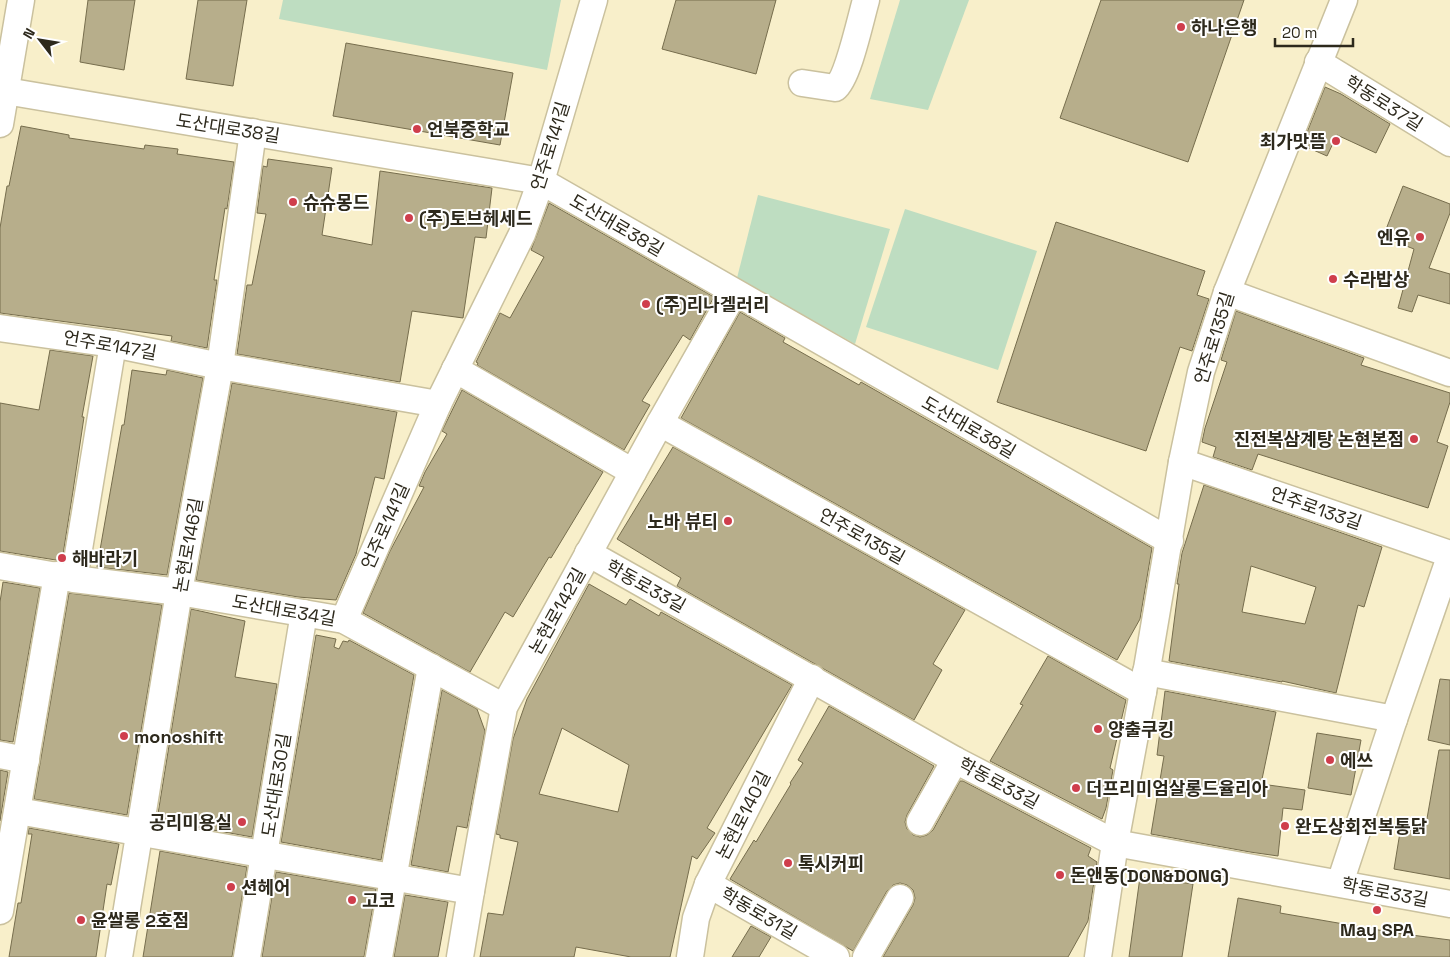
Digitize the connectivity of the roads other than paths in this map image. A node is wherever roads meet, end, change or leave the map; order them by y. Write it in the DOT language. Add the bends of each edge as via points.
graph roads {
  1 [pos="21,0"];
  2 [pos="594,0"];
  3 [pos="866,0"];
  4 [pos="1344,0"];
  5 [pos="1318,62"];
  6 [pos="802,84"];
  7 [pos="2,91"];
  8 [pos="0,124"];
  9 [pos="252,132"];
  10 [pos="1450,143"];
  11 [pos="541,181"];
  12 [pos="1227,292"];
  13 [pos="734,293"];
  14 [pos="0,328"];
  15 [pos="114,344"];
  16 [pos="220,366"];
  17 [pos="456,369"];
  18 [pos="1450,373"];
  19 [pos="438,404"];
  20 [pos="660,423"];
  21 [pos="1182,462"];
  22 [pos="633,472"];
  23 [pos="1170,541"];
  24 [pos="588,553"];
  25 [pos="1450,556"];
  26 [pos="0,566"];
  27 [pos="65,577"];
  28 [pos="179,592"];
  29 [pos="304,613"];
  30 [pos="344,620"];
  31 [pos="431,667"];
  32 [pos="812,678"];
  33 [pos="1145,682"];
  34 [pos="504,707"];
  35 [pos="1394,719"];
  36 [pos="0,756"];
  37 [pos="26,760"];
  38 [pos="955,760"];
  39 [pos="18,811"];
  40 [pos="920,822"];
  41 [pos="139,832"];
  42 [pos="1114,843"];
  43 [pos="264,853"];
  44 [pos="394,878"];
  45 [pos="1340,883"];
  46 [pos="708,884"];
  47 [pos="471,891"];
  48 [pos="900,898"];
  49 [pos="1450,904"];
  50 [pos="0,911"];
  51 [pos="118,957"];
  52 [pos="247,957"];
  53 [pos="379,957"];
  54 [pos="460,957"];
  55 [pos="690,957"];
  56 [pos="836,957"];
  57 [pos="866,957"];
  58 [pos="1098,957"];
  1 -- 7 [label="street"];
  2 -- 11 [label="street, 언주로141길"];
  3 -- 6 [label="street" via="839,85 835,88"];
  4 -- 5 [label="street, 언주로135길"];
  5 -- 10 [label="street, 학동로37길"];
  5 -- 12 [label="street, 언주로135길"];
  7 -- 8 [label="street"];
  7 -- 9 [label="street, 도산대로38길"];
  9 -- 11 [label="street, 도산대로38길"];
  9 -- 16 [label="street, 논현로146길"];
  11 -- 13 [label="street, 도산대로38길"];
  11 -- 17 [label="street, 언주로141길" via="522,234"];
  12 -- 18 [label="street"];
  12 -- 21 [label="street, 언주로135길" via="1201,372"];
  13 -- 20 [label="street, 논현로142길"];
  13 -- 23 [label="street, 도산대로38길"];
  14 -- 15 [label="street, 언주로147길"];
  15 -- 16 [label="street, 언주로147길"];
  15 -- 27 [label="street"];
  16 -- 19 [label="street"];
  16 -- 28 [label="street, 논현로146길"];
  17 -- 19 [label="street, 언주로141길"];
  17 -- 22 [label="street"];
  19 -- 30 [label="street, 언주로141길"];
  20 -- 22 [label="street, 논현로142길"];
  20 -- 33 [label="street, 언주로135길"];
  21 -- 23 [label="street, 언주로135길"];
  21 -- 25 [label="street, 언주로133길"];
  22 -- 24 [label="street, 논현로142길"];
  23 -- 33 [label="street, 언주로135길"];
  24 -- 32 [label="street, 학동로33길"];
  24 -- 34 [label="street, 논현로142길"];
  25 -- 35 [label="street, 언주로133길"];
  26 -- 27 [label="street, 도산대로34길"];
  27 -- 28 [label="street, 도산대로34길"];
  27 -- 37 [label="street"];
  28 -- 29 [label="street, 도산대로34길"];
  28 -- 41 [label="street, 논현로146길"];
  29 -- 30 [label="street, 도산대로34길"];
  29 -- 43 [label="street, 도산대로30길"];
  30 -- 31 [label="street, 도산대로34길"];
  31 -- 34 [label="street, 도산대로34길"];
  31 -- 44 [label="street"];
  32 -- 38 [label="street, 학동로33길"];
  32 -- 46 [label="street, 논현로140길"];
  33 -- 35 [label="street"];
  33 -- 42 [label="street, 언주로135길"];
  34 -- 47 [label="street, 논현로142길"];
  35 -- 45 [label="street, 언주로133길"];
  36 -- 37 [label="street"];
  37 -- 39 [label="street"];
  38 -- 40 [label="street"];
  38 -- 42 [label="street, 학동로33길"];
  39 -- 41 [label="street"];
  39 -- 50 [label="street"];
  41 -- 43 [label="street"];
  41 -- 51 [label="street, 논현로146길"];
  42 -- 45 [label="street, 학동로33길"];
  42 -- 58 [label="street, 언주로135길"];
  43 -- 44 [label="street"];
  43 -- 52 [label="street, 도산대로30길"];
  44 -- 47 [label="street"];
  44 -- 53 [label="street"];
  45 -- 49 [label="street, 학동로33길"];
  46 -- 55 [label="street, 논현로140길" via="696,918"];
  46 -- 56 [label="street, 학동로31길"];
  47 -- 54 [label="street, 논현로142길"];
  48 -- 57 [label="street"];
}
